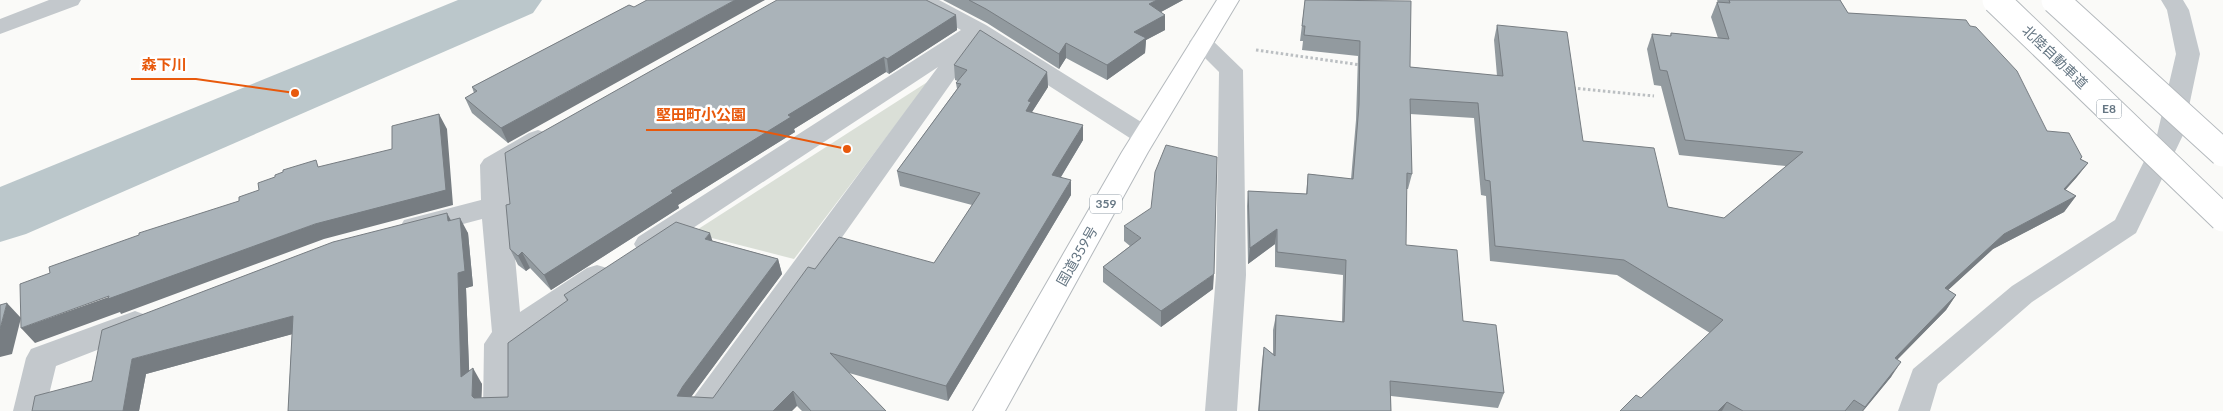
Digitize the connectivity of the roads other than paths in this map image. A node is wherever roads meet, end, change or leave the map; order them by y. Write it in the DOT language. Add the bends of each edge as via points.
graph roads {
  1 [pos="70,0"];
  2 [pos="922,0"];
  3 [pos="1228,0"];
  4 [pos="1996,0"];
  5 [pos="2054,0"];
  6 [pos="2172,0"];
  7 [pos="0,27"];
  8 [pos="978,30"];
  9 [pos="1201,42"];
  10 [pos="562,126"];
  11 [pos="1145,136"];
  12 [pos="2223,153"];
  13 [pos="495,206"];
  14 [pos="2223,218"];
  15 [pos="391,233"];
  16 [pos="161,314"];
  17 [pos="507,335"];
  18 [pos="29,411"];
  19 [pos="499,411"];
  20 [pos="701,411"];
  21 [pos="989,411"];
  22 [pos="1221,411"];
  23 [pos="1914,411"];
  1 -- 7 [label="street"];
  2 -- 8 [label="street"];
  3 -- 9 [label="highway, 国道359号 / 359"];
  4 -- 14 [label="highway, 北陸自動車道 / E8, bridge"];
  5 -- 12 [label="highway, bridge"];
  6 -- 23 [label="street" via="2178,10 2188,54 2170,135 2126,226 2022,294 1924,378"];
  8 -- 11 [label="street"];
  8 -- 17 [label="street"];
  8 -- 20 [label="street"];
  9 -- 11 [label="highway, 国道359号 / 359"];
  9 -- 22 [label="street" via="1231,70 1231,276"];
  10 -- 13 [label="street" via="493,165"];
  11 -- 21 [label="highway, 国道359号 / 359"];
  13 -- 15 [label="street"];
  13 -- 17 [label="street"];
  16 -- 18 [label="street" via="42,358"];
  17 -- 19 [label="street" via="499,344"];
}
